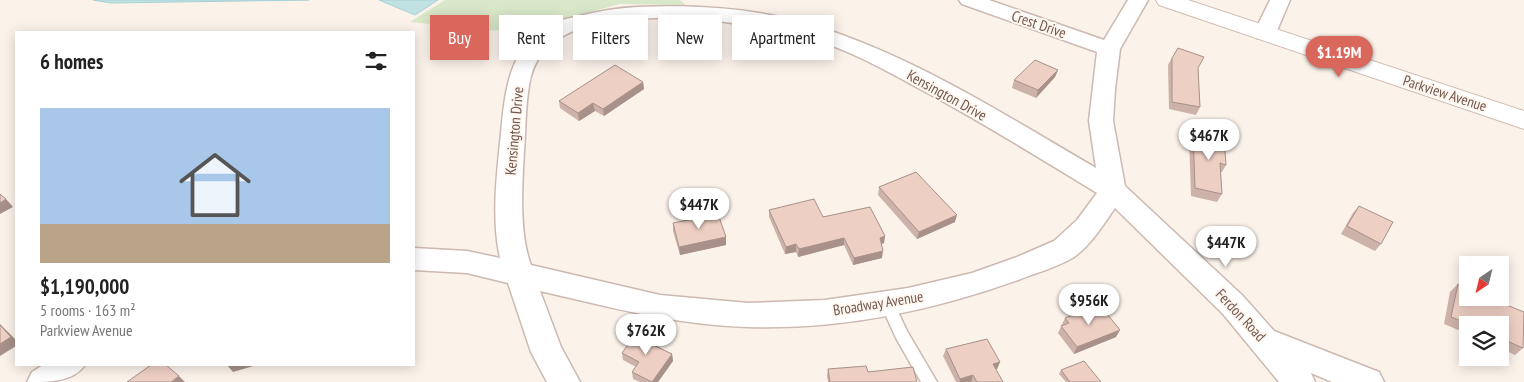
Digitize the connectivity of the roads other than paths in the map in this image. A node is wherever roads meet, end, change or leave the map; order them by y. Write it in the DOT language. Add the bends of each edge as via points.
graph roads {
  1 [pos="969,0"];
  2 [pos="1138,0"];
  3 [pos="1167,0"];
  4 [pos="1280,0"];
  5 [pos="1265,33"];
  6 [pos="1110,49"];
  7 [pos="1524,120"];
  8 [pos="1113,190"];
  9 [pos="415,259"];
  10 [pos="519,276"];
  11 [pos="887,303"];
  12 [pos="1266,341"];
  13 [pos="67,366"];
  14 [pos="43,382"];
  15 [pos="564,382"];
  16 [pos="929,382"];
  17 [pos="1299,382"];
  18 [pos="1368,382"];
  1 -- 6 [label="street, Crest Drive"];
  2 -- 6 [label="street"];
  3 -- 5 [label="street, Parkview Avenue"];
  4 -- 5 [label="street"];
  5 -- 7 [label="street, Parkview Avenue"];
  6 -- 8 [label="street" via="1101,122"];
  8 -- 10 [label="street, Kensington Drive" via="905,71 819,34 764,20 719,14 682,11 614,14 563,28 540,41 520,76 514,106 510,201 513,256"];
  8 -- 11 [label="street, Broadway Avenue" via="1087,227 1064,249 1027,266 973,284"];
  8 -- 12 [label="street, Ferdon Road" via="1234,305"];
  9 -- 10 [label="street, Broadway Avenue" via="467,262"];
  10 -- 11 [label="street, Broadway Avenue" via="660,307 748,315 825,312"];
  10 -- 15 [label="street, Kensington Drive" via="547,352"];
  11 -- 16 [label="lane"];
  12 -- 17 [label="street, Ferdon Road"];
  12 -- 18 [label="street"];
  13 -- 14 [label="street"];
}
